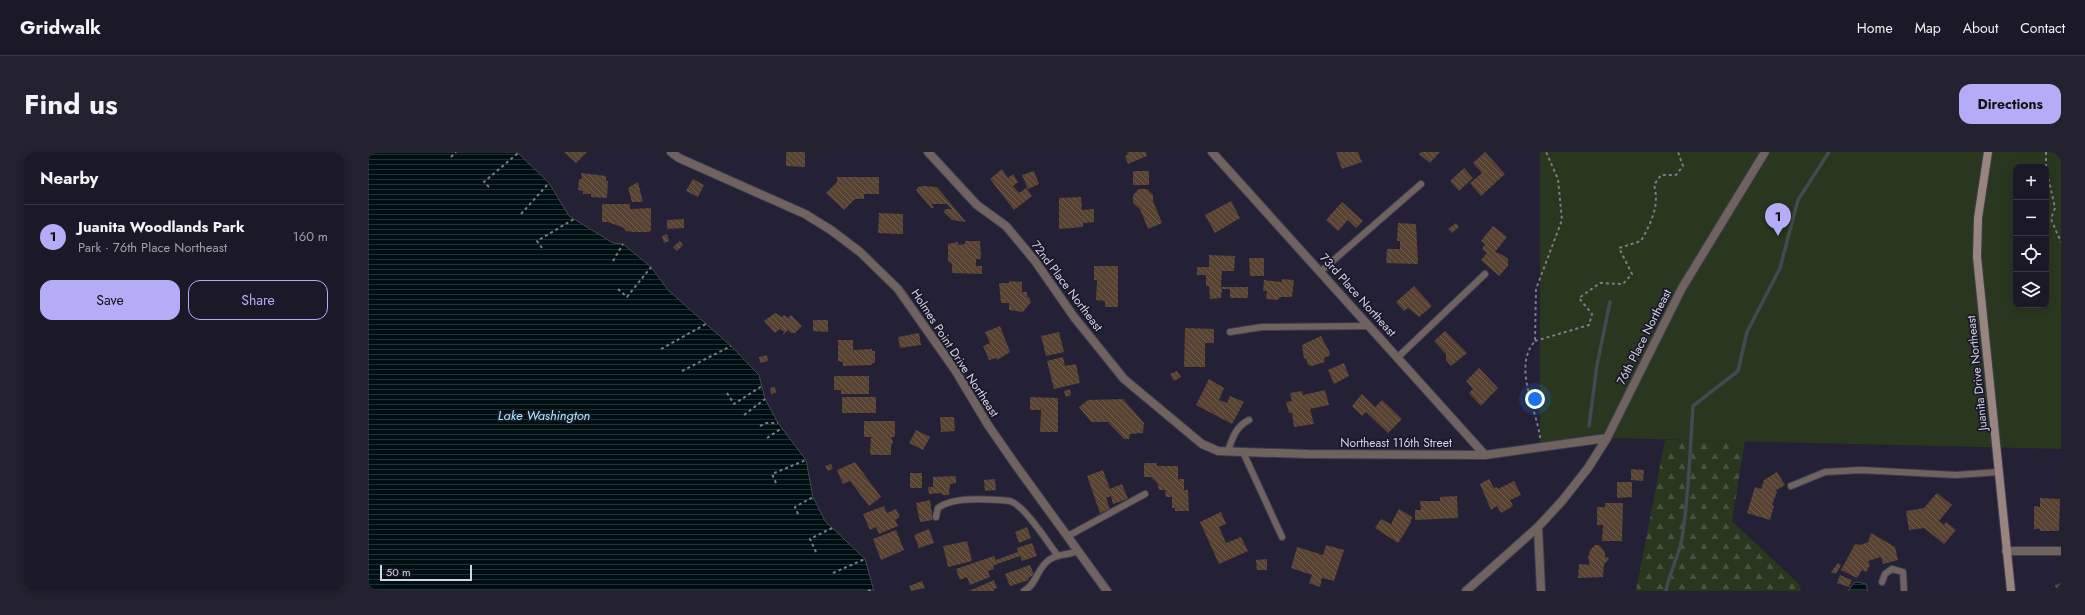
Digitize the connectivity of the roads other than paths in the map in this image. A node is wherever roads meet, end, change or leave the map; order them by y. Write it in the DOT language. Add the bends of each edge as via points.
graph roads {
  1 [pos="670,152"];
  2 [pos="928,152"];
  3 [pos="1212,152"];
  4 [pos="1765,152"];
  5 [pos="1988,152"];
  6 [pos="1421,184"];
  7 [pos="1320,272"];
  8 [pos="1485,274"];
  9 [pos="1369,326"];
  10 [pos="1230,332"];
  11 [pos="1397,358"];
  12 [pos="1249,420"];
  13 [pos="1188,434"];
  14 [pos="1607,438"];
  15 [pos="1228,451"];
  16 [pos="1243,452"];
  17 [pos="1485,455"];
  18 [pos="1999,472"];
  19 [pos="1791,486"];
  20 [pos="1145,494"];
  21 [pos="936,517"];
  22 [pos="1538,527"];
  23 [pos="1068,536"];
  24 [pos="1282,537"];
  25 [pos="2006,551"];
  26 [pos="2061,551"];
  27 [pos="1078,552"];
  28 [pos="1058,556"];
  29 [pos="1882,582"];
  30 [pos="1104,590"];
  31 [pos="1024,591"];
  32 [pos="1466,591"];
  33 [pos="1541,591"];
  34 [pos="1903,591"];
  35 [pos="2011,591"];
  1 -- 23 [label="street, Holmes Point Drive Northeast" via="805,214 860,252 898,289 955,370 988,425"];
  2 -- 13 [label="street, 72nd Place Northeast" via="977,205 1006,226 1124,379"];
  3 -- 7 [label="street, 73rd Place Northeast"];
  4 -- 14 [label="street, 76th Place Northeast" via="1682,288"];
  5 -- 18 [label="main road, Juanita Drive Northeast" via="1978,218 1977,257"];
  6 -- 7 [label="lane"];
  7 -- 9 [label="street, 73rd Place Northeast"];
  8 -- 11 [label="lane"];
  9 -- 10 [label="lane" via="1262,327"];
  9 -- 11 [label="street, 73rd Place Northeast"];
  11 -- 17 [label="street, 73rd Place Northeast"];
  12 -- 15 [label="lane" via="1242,423 1232,437"];
  13 -- 15 [label="street, Northeast 116th Street" via="1218,451"];
  14 -- 17 [label="street, Northeast 116th Street"];
  14 -- 22 [label="street, 76th Place Northeast" via="1588,468"];
  15 -- 16 [label="street, Northeast 116th Street"];
  16 -- 17 [label="street, Northeast 116th Street"];
  16 -- 24 [label="lane"];
  18 -- 19 [label="lane" via="1956,475 1861,470 1825,472"];
  18 -- 25 [label="main road, Juanita Drive Northeast"];
  20 -- 23 [label="lane"];
  21 -- 28 [label="lane" via="938,508 944,504 967,501 1015,502"];
  22 -- 32 [label="street"];
  22 -- 33 [label="street"];
  23 -- 27 [label="street, Holmes Point Drive Northeast"];
  25 -- 26 [label="street"];
  25 -- 35 [label="main road, Juanita Drive Northeast"];
  27 -- 28 [label="lane"];
  27 -- 30 [label="street, Holmes Point Drive Northeast"];
  28 -- 31 [label="lane" via="1047,561 1031,586"];
  29 -- 34 [label="lane" via="1885,574 1892,569 1903,572"];
}
